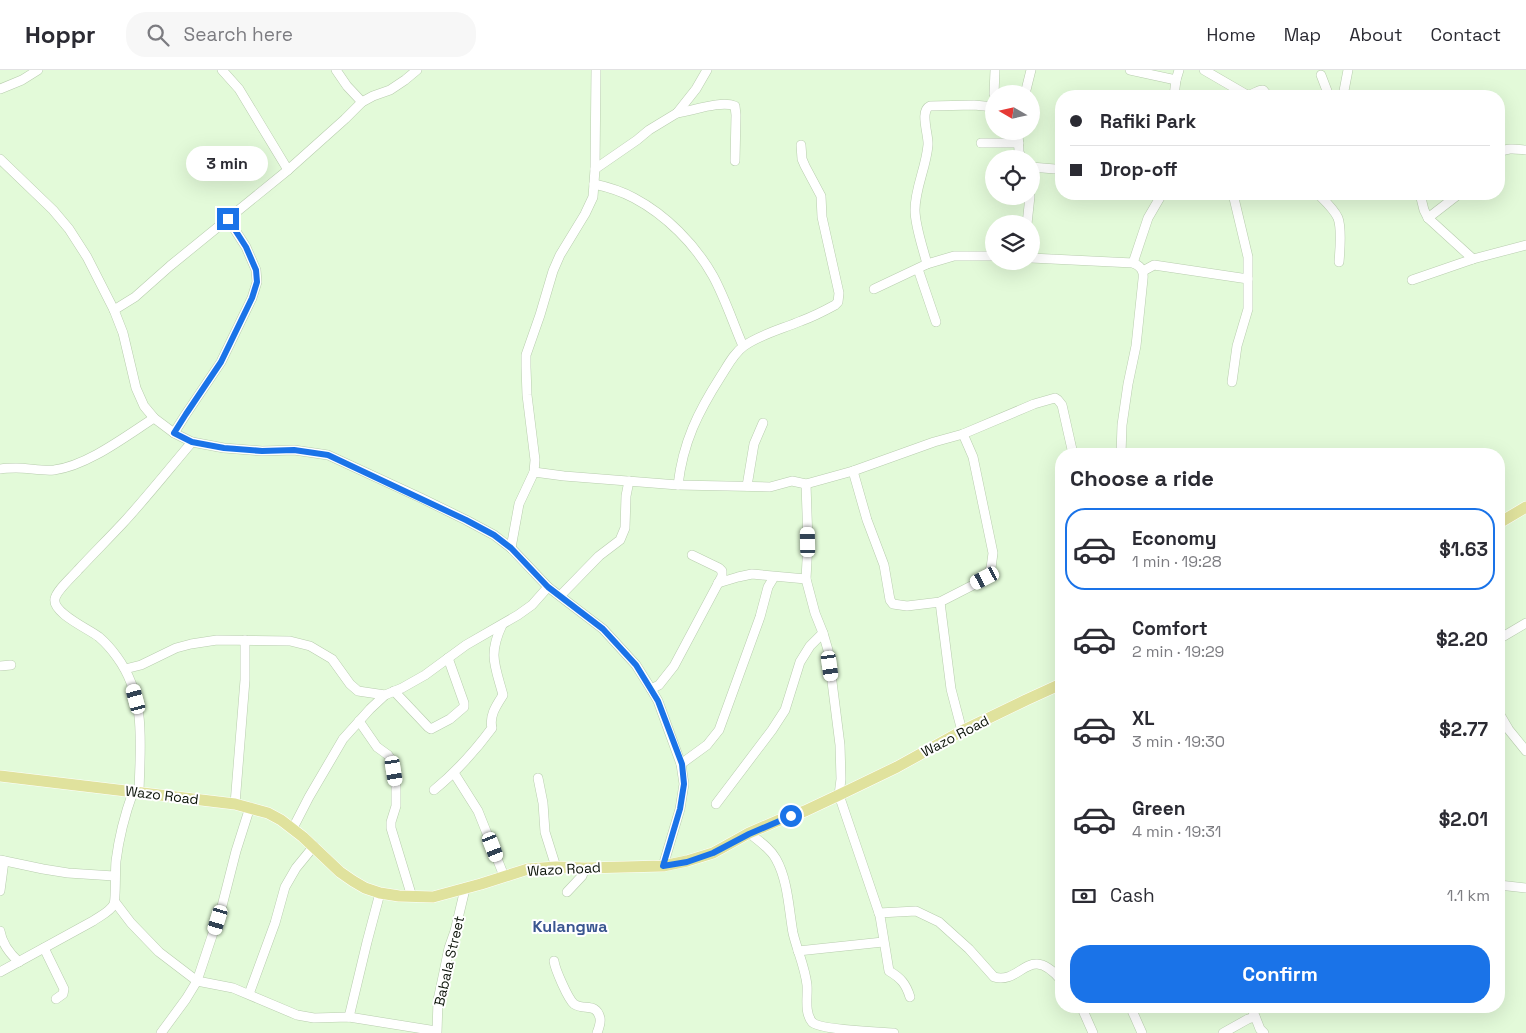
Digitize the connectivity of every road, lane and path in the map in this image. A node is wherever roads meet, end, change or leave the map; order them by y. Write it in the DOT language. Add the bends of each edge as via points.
graph roads {
  1 [pos="38,70"];
  2 [pos="222,70"];
  3 [pos="336,70"];
  4 [pos="417,70"];
  5 [pos="596,70"];
  6 [pos="707,70"];
  7 [pos="995,70"];
  8 [pos="1031,70"];
  9 [pos="1130,70"];
  10 [pos="1179,70"];
  11 [pos="1204,70"];
  12 [pos="1348,70"];
  13 [pos="1321,75"];
  14 [pos="1176,80"];
  15 [pos="994,85"];
  16 [pos="1027,85"];
  17 [pos="0,89"];
  18 [pos="1175,90"];
  19 [pos="1238,90"];
  20 [pos="1327,90"];
  21 [pos="1343,90"];
  22 [pos="362,102"];
  23 [pos="985,106"];
  24 [pos="677,113"];
  25 [pos="981,143"];
  26 [pos="1018,143"];
  27 [pos="801,145"];
  28 [pos="1020,150"];
  29 [pos="1505,150"];
  30 [pos="1526,150"];
  31 [pos="0,159"];
  32 [pos="735,161"];
  33 [pos="1040,168"];
  34 [pos="595,169"];
  35 [pos="1055,169"];
  36 [pos="288,170"];
  37 [pos="594,184"];
  38 [pos="1158,200"];
  39 [pos="1235,200"];
  40 [pos="1324,200"];
  41 [pos="1422,200"];
  42 [pos="1451,200"];
  43 [pos="1428,218"];
  44 [pos="228,219"];
  45 [pos="1526,245"];
  46 [pos="985,256"];
  47 [pos="1040,258"];
  48 [pos="1474,259"];
  49 [pos="1339,262"];
  50 [pos="1133,263"];
  51 [pos="927,264"];
  52 [pos="918,268"];
  53 [pos="1143,271"];
  54 [pos="1248,279"];
  55 [pos="1412,280"];
  56 [pos="874,289"];
  57 [pos="114,310"];
  58 [pos="936,322"];
  59 [pos="743,346"];
  60 [pos="1232,382"];
  61 [pos="154,418"];
  62 [pos="763,423"];
  63 [pos="174,433"];
  64 [pos="963,434"];
  65 [pos="192,442"];
  66 [pos="1072,448"];
  67 [pos="1121,448"];
  68 [pos="0,469"];
  69 [pos="853,471"];
  70 [pos="534,472"];
  71 [pos="629,481"];
  72 [pos="806,484"];
  73 [pos="678,485"];
  74 [pos="747,486"];
  75 [pos="1526,507"];
  76 [pos="1505,519"];
  77 [pos="511,548"];
  78 [pos="692,555"];
  79 [pos="774,577"];
  80 [pos="806,580"];
  81 [pos="718,583"];
  82 [pos="548,587"];
  83 [pos="560,596"];
  84 [pos="940,602"];
  85 [pos="1526,623"];
  86 [pos="502,625"];
  87 [pos="823,633"];
  88 [pos="1505,635"];
  89 [pos="245,640"];
  90 [pos="448,658"];
  91 [pos="11,665"];
  92 [pos="0,666"];
  93 [pos="125,668"];
  94 [pos="1055,687"];
  95 [pos="651,689"];
  96 [pos="394,691"];
  97 [pos="385,695"];
  98 [pos="358,721"];
  99 [pos="1505,723"];
  100 [pos="962,731"];
  101 [pos="1526,752"];
  102 [pos="682,764"];
  103 [pos="454,773"];
  104 [pos="0,776"];
  105 [pos="538,778"];
  106 [pos="434,790"];
  107 [pos="136,792"];
  108 [pos="839,795"];
  109 [pos="235,804"];
  110 [pos="716,804"];
  111 [pos="250,807"];
  112 [pos="293,828"];
  113 [pos="749,834"];
  114 [pos="314,846"];
  115 [pos="2,861"];
  116 [pos="663,866"];
  117 [pos="556,867"];
  118 [pos="585,868"];
  119 [pos="114,876"];
  120 [pos="504,876"];
  121 [pos="1505,886"];
  122 [pos="1526,888"];
  123 [pos="465,889"];
  124 [pos="0,891"];
  125 [pos="567,892"];
  126 [pos="380,893"];
  127 [pos="412,896"];
  128 [pos="115,902"];
  129 [pos="879,913"];
  130 [pos="0,930"];
  131 [pos="883,942"];
  132 [pos="44,948"];
  133 [pos="798,951"];
  134 [pos="554,961"];
  135 [pos="19,962"];
  136 [pos="0,972"];
  137 [pos="1055,973"];
  138 [pos="196,981"];
  139 [pos="249,994"];
  140 [pos="910,997"];
  141 [pos="56,999"];
  142 [pos="1083,1013"];
  143 [pos="1133,1013"];
  144 [pos="1255,1013"];
  145 [pos="350,1017"];
  146 [pos="1256,1017"];
  147 [pos="819,1029"];
  148 [pos="436,1032"];
  149 [pos="161,1033"];
  150 [pos="597,1033"];
  151 [pos="894,1033"];
  152 [pos="1093,1033"];
  153 [pos="1142,1033"];
  154 [pos="1223,1033"];
  155 [pos="1264,1033"];
  1 -- 17 [label="street"];
  2 -- 36 [label="street" via="239,88"];
  3 -- 22 [label="street"];
  4 -- 22 [label="street" via="390,90"];
  5 -- 34 [label="street"];
  6 -- 24 [label="street"];
  7 -- 15 [label="street"];
  8 -- 16 [label="street"];
  9 -- 14 [label="street"];
  10 -- 14 [label="street"];
  11 -- 19 [label="street"];
  12 -- 21 [label="street"];
  13 -- 20 [label="street"];
  14 -- 18 [label="street"];
  22 -- 36 [label="street"];
  23 -- 51 [label="street" via="930,106 925,113 928,144 915,212"];
  24 -- 32 [label="street" via="710,106 734,106"];
  24 -- 34 [label="street"];
  25 -- 26 [label="street"];
  26 -- 28 [label="street"];
  27 -- 59 [label="street" via="802,159 822,201 822,217 839,293 838,302"];
  29 -- 30 [label="street"];
  31 -- 57 [label="street" via="69,229"];
  33 -- 35 [label="street"];
  34 -- 37 [label="street"];
  36 -- 44 [label="street"];
  37 -- 59 [label="street" via="613,188 634,198 659,215 688,243 713,276"];
  37 -- 70 [label="street" via="585,214 553,271 526,355"];
  38 -- 50 [label="street" via="1148,218"];
  39 -- 54 [label="street" via="1248,257"];
  40 -- 49 [label="street" via="1338,219"];
  41 -- 43 [label="street"];
  42 -- 43 [label="street"];
  43 -- 48 [label="street"];
  44 -- 57 [label="street" via="136,297"];
  44 -- 63 [label="street" via="246,247 256,270 257,282 221,362"];
  45 -- 48 [label="street"];
  46 -- 51 [label="street" via="954,256"];
  47 -- 50 [label="street"];
  48 -- 55 [label="street"];
  50 -- 53 [label="street"];
  51 -- 52 [label="street"];
  52 -- 56 [label="street"];
  52 -- 58 [label="street"];
  53 -- 54 [label="street" via="1154,265"];
  53 -- 67 [label="street"];
  54 -- 60 [label="street" via="1248,308 1237,346"];
  57 -- 61 [label="street" via="123,332 136,388"];
  59 -- 73 [label="street" via="706,399 691,430"];
  61 -- 63 [label="street"];
  61 -- 68 [label="street" via="70,466 43,471"];
  62 -- 74 [label="street" via="754,444"];
  63 -- 65 [label="street"];
  64 -- 66 [label="street" via="1055,398 1062,405"];
  64 -- 69 [label="street"];
  64 -- 84 [label="street" via="973,457 989,533 993,553 991,568 985,578"];
  65 -- 77 [label="street" via="224,448 294,450 328,455 466,520"];
  65 -- 93 [label="street" via="54,602 64,614 99,638"];
  69 -- 72 [label="street"];
  69 -- 84 [label="street" via="884,564 890,600 893,604 906,606"];
  70 -- 71 [label="street"];
  70 -- 77 [label="street" via="519,504"];
  71 -- 73 [label="street"];
  71 -- 83 [label="street" via="625,528 620,540 599,556"];
  72 -- 74 [label="street" via="792,481 770,487"];
  72 -- 80 [label="street"];
  73 -- 74 [label="street"];
  75 -- 76 [label="main road"];
  77 -- 82 [label="street"];
  78 -- 81 [label="street" via="719,568 722,572"];
  79 -- 80 [label="street"];
  79 -- 81 [label="street" via="752,574"];
  79 -- 102 [label="street" via="719,730 707,745"];
  80 -- 87 [label="street"];
  81 -- 95 [label="street" via="674,666 659,685"];
  82 -- 83 [label="street"];
  82 -- 86 [label="street" via="532,605"];
  83 -- 95 [label="street" via="603,629 636,665"];
  84 -- 100 [label="street" via="951,689"];
  85 -- 88 [label="street"];
  86 -- 90 [label="street"];
  86 -- 103 [label="street" via="493,658 503,695 490,721 492,728"];
  87 -- 108 [label="street" via="840,745"];
  87 -- 110 [label="street" via="800,662 785,710"];
  89 -- 93 [label="street" via="191,644 141,665"];
  89 -- 97 [label="street" via="290,641 310,646 332,659 358,691"];
  89 -- 109 [label="street"];
  90 -- 96 [label="street" via="425,676"];
  90 -- 96 [label="street" via="464,703 464,707 450,719 432,729"];
  91 -- 92 [label="street"];
  93 -- 107 [label="street" via="137,703 142,734"];
  94 -- 100 [label="main road, Wazo Road"];
  95 -- 102 [label="street"];
  96 -- 97 [label="street"];
  97 -- 98 [label="street"];
  98 -- 112 [label="street" via="343,739"];
  98 -- 127 [label="street" via="392,761 396,806 391,828"];
  99 -- 101 [label="street"];
  100 -- 108 [label="main road, Wazo Road"];
  102 -- 116 [label="street" via="684,784 680,809"];
  103 -- 106 [label="street"];
  103 -- 120 [label="street" via="478,811"];
  104 -- 107 [label="main road, Wazo Road"];
  105 -- 117 [label="street" via="544,832"];
  107 -- 109 [label="main road, Wazo Road"];
  107 -- 119 [label="street" via="126,810"];
  108 -- 113 [label="main road, Wazo Road"];
  108 -- 129 [label="street"];
  109 -- 111 [label="main road, Wazo Road"];
  111 -- 112 [label="main road, Wazo Road" via="268,813"];
  111 -- 138 [label="street" via="222,906"];
  112 -- 114 [label="main road, Wazo Road"];
  113 -- 116 [label="main road, Wazo Road" via="713,853"];
  113 -- 133 [label="street" via="771,851 777,860"];
  114 -- 126 [label="main road, Wazo Road" via="340,872 365,888"];
  114 -- 139 [label="street" via="285,887"];
  115 -- 119 [label="street" via="68,873"];
  115 -- 124 [label="street"];
  116 -- 118 [label="main road, Wazo Road"];
  117 -- 118 [label="main road, Wazo Road"];
  117 -- 120 [label="main road, Wazo Road" via="528,869"];
  118 -- 125 [label="street"];
  119 -- 128 [label="street"];
  120 -- 123 [label="main road, Wazo Road"];
  121 -- 122 [label="street"];
  123 -- 127 [label="main road, Wazo Road" via="433,897"];
  123 -- 148 [label="street, Babala Street" via="438,1000"];
  126 -- 127 [label="main road, Wazo Road"];
  126 -- 145 [label="street"];
  128 -- 132 [label="street" via="106,913"];
  128 -- 138 [label="street" via="159,952"];
  129 -- 131 [label="street"];
  129 -- 137 [label="street" via="916,911 939,922 969,948 994,977 1010,976 1028,965 1038,964"];
  130 -- 135 [label="street" via="7,949"];
  131 -- 133 [label="street"];
  131 -- 140 [label="street" via="889,971 902,980"];
  132 -- 135 [label="street"];
  132 -- 141 [label="street" via="64,989 64,994"];
  133 -- 147 [label="street" via="807,985 809,1015"];
  134 -- 150 [label="street" via="573,1002 598,1012 601,1021"];
  135 -- 136 [label="street"];
  138 -- 139 [label="street"];
  138 -- 149 [label="street"];
  139 -- 145 [label="street" via="297,1015"];
  142 -- 152 [label="street"];
  143 -- 153 [label="street"];
  144 -- 146 [label="street"];
  145 -- 148 [label="street"];
  146 -- 154 [label="street"];
  146 -- 155 [label="street"];
  147 -- 151 [label="street"];
}
